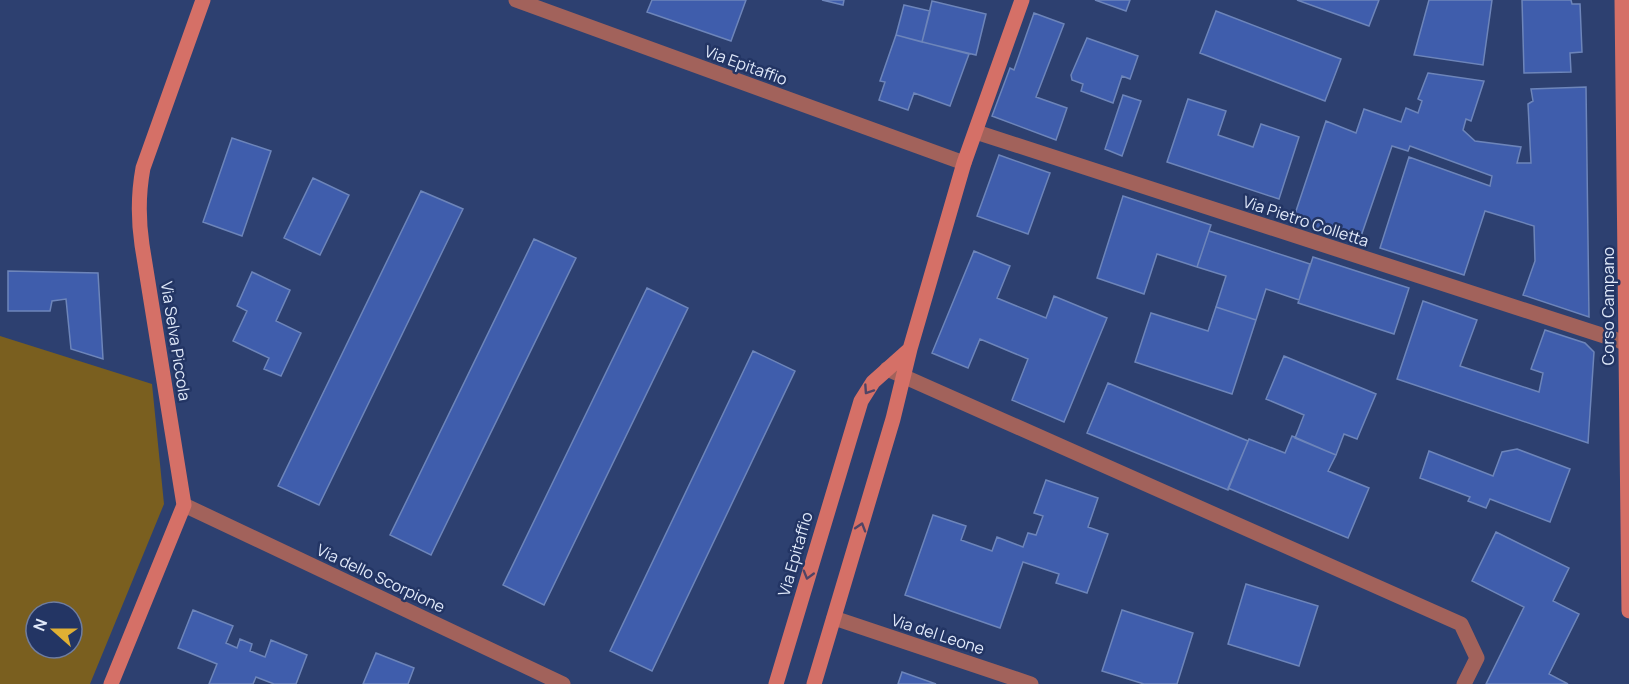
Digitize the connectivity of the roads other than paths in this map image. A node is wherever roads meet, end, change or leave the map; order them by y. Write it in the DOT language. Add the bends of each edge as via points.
graph roads {
  1 [pos="203,0"];
  2 [pos="517,0"];
  3 [pos="1022,0"];
  4 [pos="1622,0"];
  5 [pos="976,132"];
  6 [pos="1627,145"];
  7 [pos="964,163"];
  8 [pos="1626,343"];
  9 [pos="910,349"];
  10 [pos="886,369"];
  11 [pos="903,377"];
  12 [pos="1628,391"];
  13 [pos="184,505"];
  14 [pos="1629,611"];
  15 [pos="834,618"];
  16 [pos="111,684"];
  17 [pos="563,684"];
  18 [pos="776,684"];
  19 [pos="814,684"];
  20 [pos="1031,684"];
  21 [pos="1464,684"];
  1 -- 13 [label="street, Via Selva Piccola" via="143,168 139,190 138,217"];
  2 -- 7 [label="street, Via Epitaffio"];
  3 -- 5 [label="street"];
  4 -- 6 [label="street, Corso Campano"];
  5 -- 7 [label="street"];
  5 -- 8 [label="street, Via Pietro Colletta"];
  6 -- 8 [label="street, Corso Campano"];
  7 -- 9 [label="street"];
  8 -- 12 [label="street, Corso Campano"];
  9 -- 10 [label="street, Via Epitaffio"];
  9 -- 11 [label="street"];
  10 -- 11 [label="street"];
  10 -- 18 [label="street, Via Epitaffio, one-way" via="873,382 853,420"];
  15 -- 11 [label="street, one-way"];
  11 -- 21 [label="street" via="1461,624 1477,658"];
  12 -- 14 [label="street, Corso Campano"];
  13 -- 16 [label="street"];
  13 -- 17 [label="street, Via dello Scorpione"];
  15 -- 19 [label="street"];
  15 -- 20 [label="street, Via del Leone"];
}
